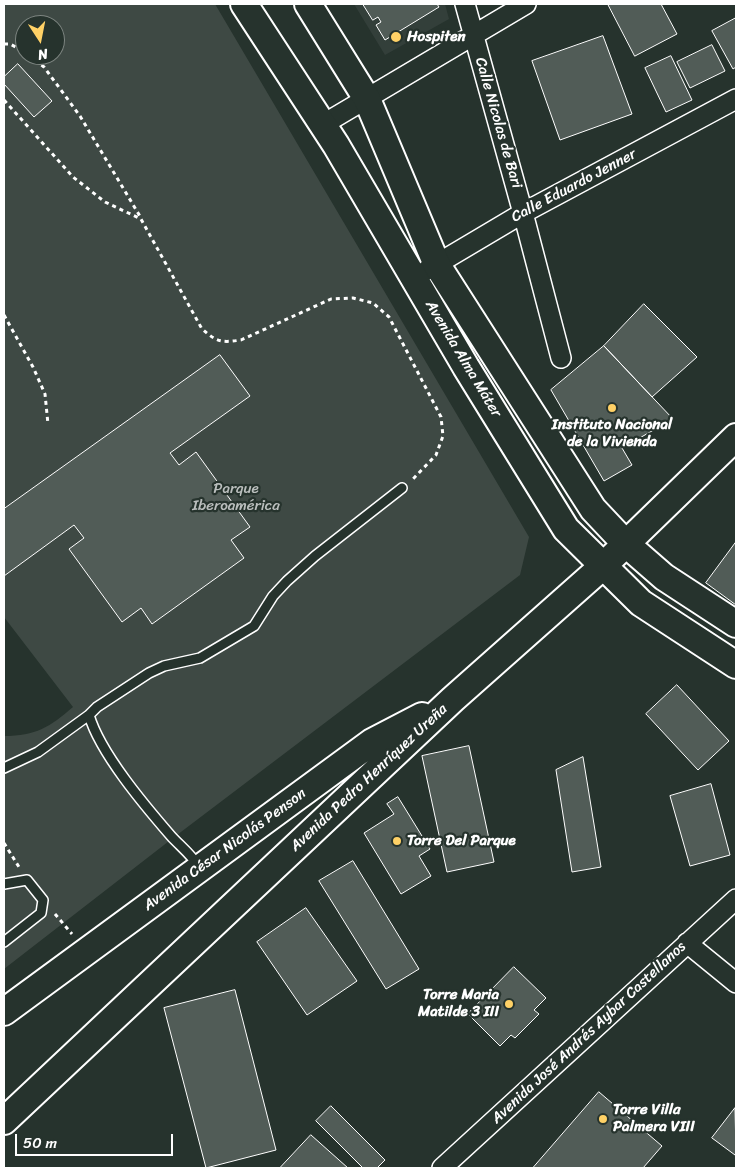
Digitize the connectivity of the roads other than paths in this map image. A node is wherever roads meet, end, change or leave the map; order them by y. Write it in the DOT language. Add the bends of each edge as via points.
graph roads {
  1 [pos="244,4"];
  2 [pos="308,4"];
  3 [pos="465,4"];
  4 [pos="526,4"];
  5 [pos="473,35"];
  6 [pos="367,99"];
  7 [pos="736,99"];
  8 [pos="322,124"];
  9 [pos="524,213"];
  10 [pos="437,265"];
  11 [pos="414,277"];
  12 [pos="561,358"];
  13 [pos="736,437"];
  14 [pos="402,488"];
  15 [pos="625,544"];
  16 [pos="603,566"];
  17 [pos="736,624"];
  18 [pos="736,665"];
  19 [pos="453,699"];
  20 [pos="89,716"];
  21 [pos="4,768"];
  22 [pos="200,868"];
  23 [pos="4,884"];
  24 [pos="736,899"];
  25 [pos="4,942"];
  26 [pos="687,943"];
  27 [pos="736,983"];
  28 [pos="4,1012"];
  29 [pos="4,1121"];
  30 [pos="442,1168"];
  1 -- 8 [label="main road, Avenida Alma Máter"];
  2 -- 6 [label="main road, Avenida Alma Máter"];
  3 -- 5 [label="street, Calle Nicolas de Bari"];
  4 -- 5 [label="street"];
  5 -- 6 [label="street"];
  5 -- 9 [label="street, Calle Nicolas de Bari"];
  6 -- 8 [label="street"];
  6 -- 10 [label="main road, Avenida Alma Máter"];
  7 -- 9 [label="street, Calle Eduardo Jenner"];
  8 -- 11 [label="main road, Avenida Alma Máter"];
  9 -- 10 [label="street, Calle Eduardo Jenner"];
  9 -- 12 [label="street, Calle Nicolas de Bari"];
  10 -- 11 [label="street, Calle Eduardo Jenner"];
  10 -- 15 [label="main road, Avenida Alma Máter" via="593,509"];
  11 -- 16 [label="main road, Avenida Alma Máter" via="566,529"];
  13 -- 15 [label="main road, Avenida Pedro Henríquez Ureña"];
  14 -- 20 [label="lane" via="287,581 254,626 200,658 148,673 97,707"];
  15 -- 16 [label="main road, Avenida Pedro Henríquez Ureña"];
  15 -- 17 [label="main road, Avenida Alma Máter" via="664,578"];
  16 -- 18 [label="main road, Avenida Alma Máter" via="641,603"];
  16 -- 19 [label="main road, Avenida Pedro Henríquez Ureña"];
  19 -- 22 [label="main road, Avenida César Nicolás Penson" via="372,742"];
  19 -- 29 [label="main road, Avenida Pedro Henríquez Ureña"];
  20 -- 21 [label="lane" via="38,752"];
  20 -- 22 [label="lane" via="114,763 148,809"];
  22 -- 28 [label="main road, Avenida César Nicolás Penson"];
  23 -- 25 [label="lane" via="27,880 43,900 41,913"];
  24 -- 26 [label="street, Avenida José Andrés Aybar Castellanos"];
  26 -- 27 [label="street"];
  26 -- 30 [label="street, Avenida José Andrés Aybar Castellanos"];
}
